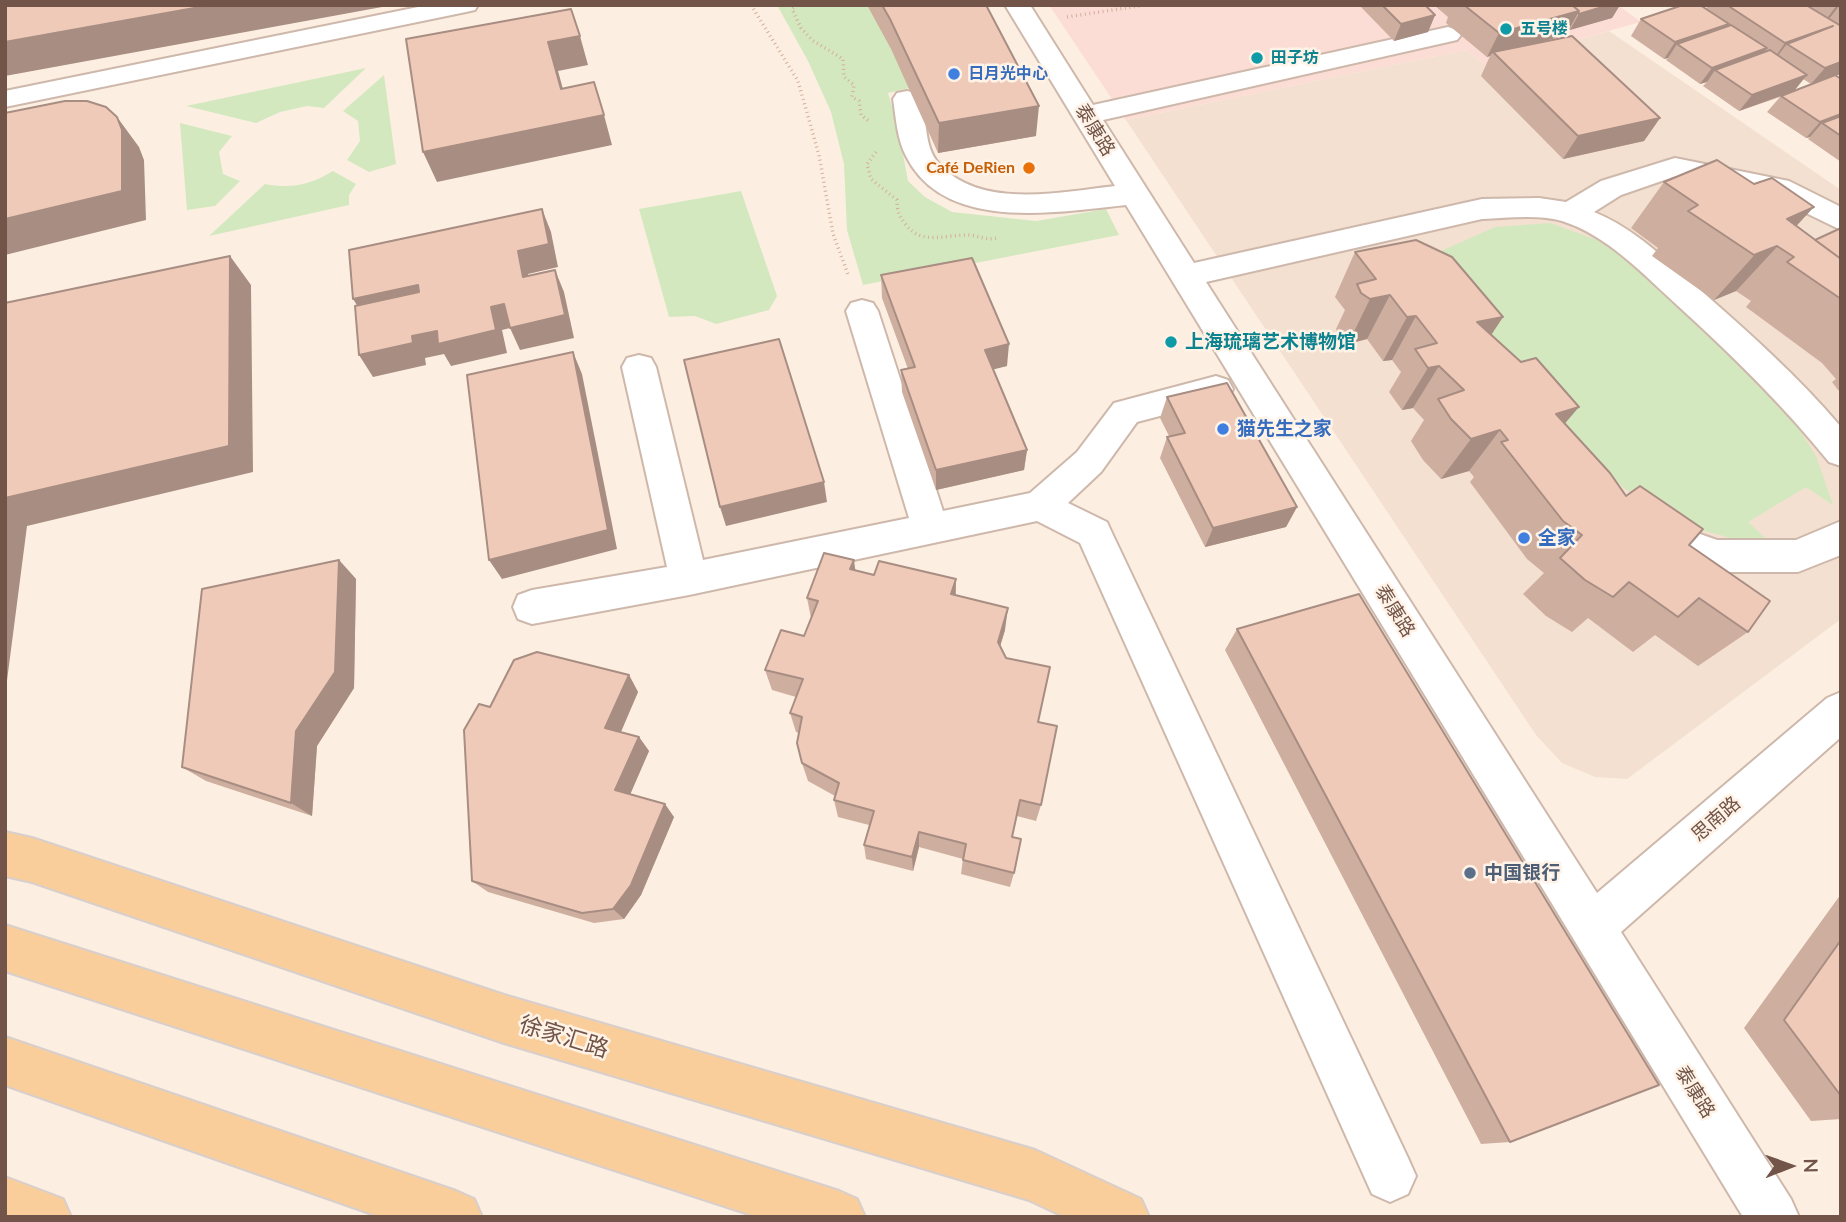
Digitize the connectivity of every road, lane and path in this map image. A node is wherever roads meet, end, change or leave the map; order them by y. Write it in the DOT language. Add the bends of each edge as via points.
graph roads {
  1 [pos="466,5"];
  2 [pos="751,5"];
  3 [pos="1145,5"];
  4 [pos="1023,14"];
  5 [pos="1448,35"];
  6 [pos="5,99"];
  7 [pos="906,99"];
  8 [pos="1086,115"];
  9 [pos="1135,194"];
  10 [pos="1570,213"];
  11 [pos="1841,220"];
  12 [pos="1186,276"];
  13 [pos="862,311"];
  14 [pos="639,367"];
  15 [pos="1251,380"];
  16 [pos="1841,452"];
  17 [pos="1616,505"];
  18 [pos="1040,506"];
  19 [pos="930,527"];
  20 [pos="1839,541"];
  21 [pos="689,579"];
  22 [pos="531,607"];
  23 [pos="1841,710"];
  24 [pos="5,854"];
  25 [pos="1592,927"];
  26 [pos="5,948"];
  27 [pos="5,1061"];
  28 [pos="1390,1176"];
  29 [pos="5,1203"];
  30 [pos="45,1217"];
  31 [pos="456,1217"];
  32 [pos="839,1217"];
  33 [pos="1124,1217"];
  34 [pos="1773,1217"];
  1 -- 6 [label="street"];
  2 -- 13 [label="path" via="798,81 819,155 833,234"];
  3 -- 4 [label="path"];
  4 -- 8 [label="street, 泰康路"];
  5 -- 8 [label="street"];
  7 -- 9 [label="street" via="914,139 926,166 951,188 986,202"];
  8 -- 9 [label="street, 泰康路"];
  9 -- 12 [label="street, 泰康路"];
  10 -- 11 [label="street" via="1611,188 1675,167 1779,188"];
  10 -- 12 [label="street" via="1482,209"];
  10 -- 16 [label="street" via="1620,236 1750,352 1803,405"];
  12 -- 15 [label="street, 泰康路"];
  13 -- 19 [label="street"];
  14 -- 21 [label="street"];
  15 -- 18 [label="street" via="1126,412 1089,462"];
  15 -- 25 [label="street, 泰康路"];
  17 -- 20 [label="street" via="1643,530 1716,556 1798,556"];
  18 -- 19 [label="street"];
  18 -- 28 [label="street" via="1094,533"];
  19 -- 21 [label="street"];
  21 -- 22 [label="street"];
  23 -- 25 [label="street, 思南路"];
  24 -- 33 [label="main road, 徐家汇路" via="504,1019 1035,1177"];
  25 -- 34 [label="street, 泰康路"];
  26 -- 32 [label="main road"];
  27 -- 31 [label="main road"];
  29 -- 30 [label="main road"];
}
